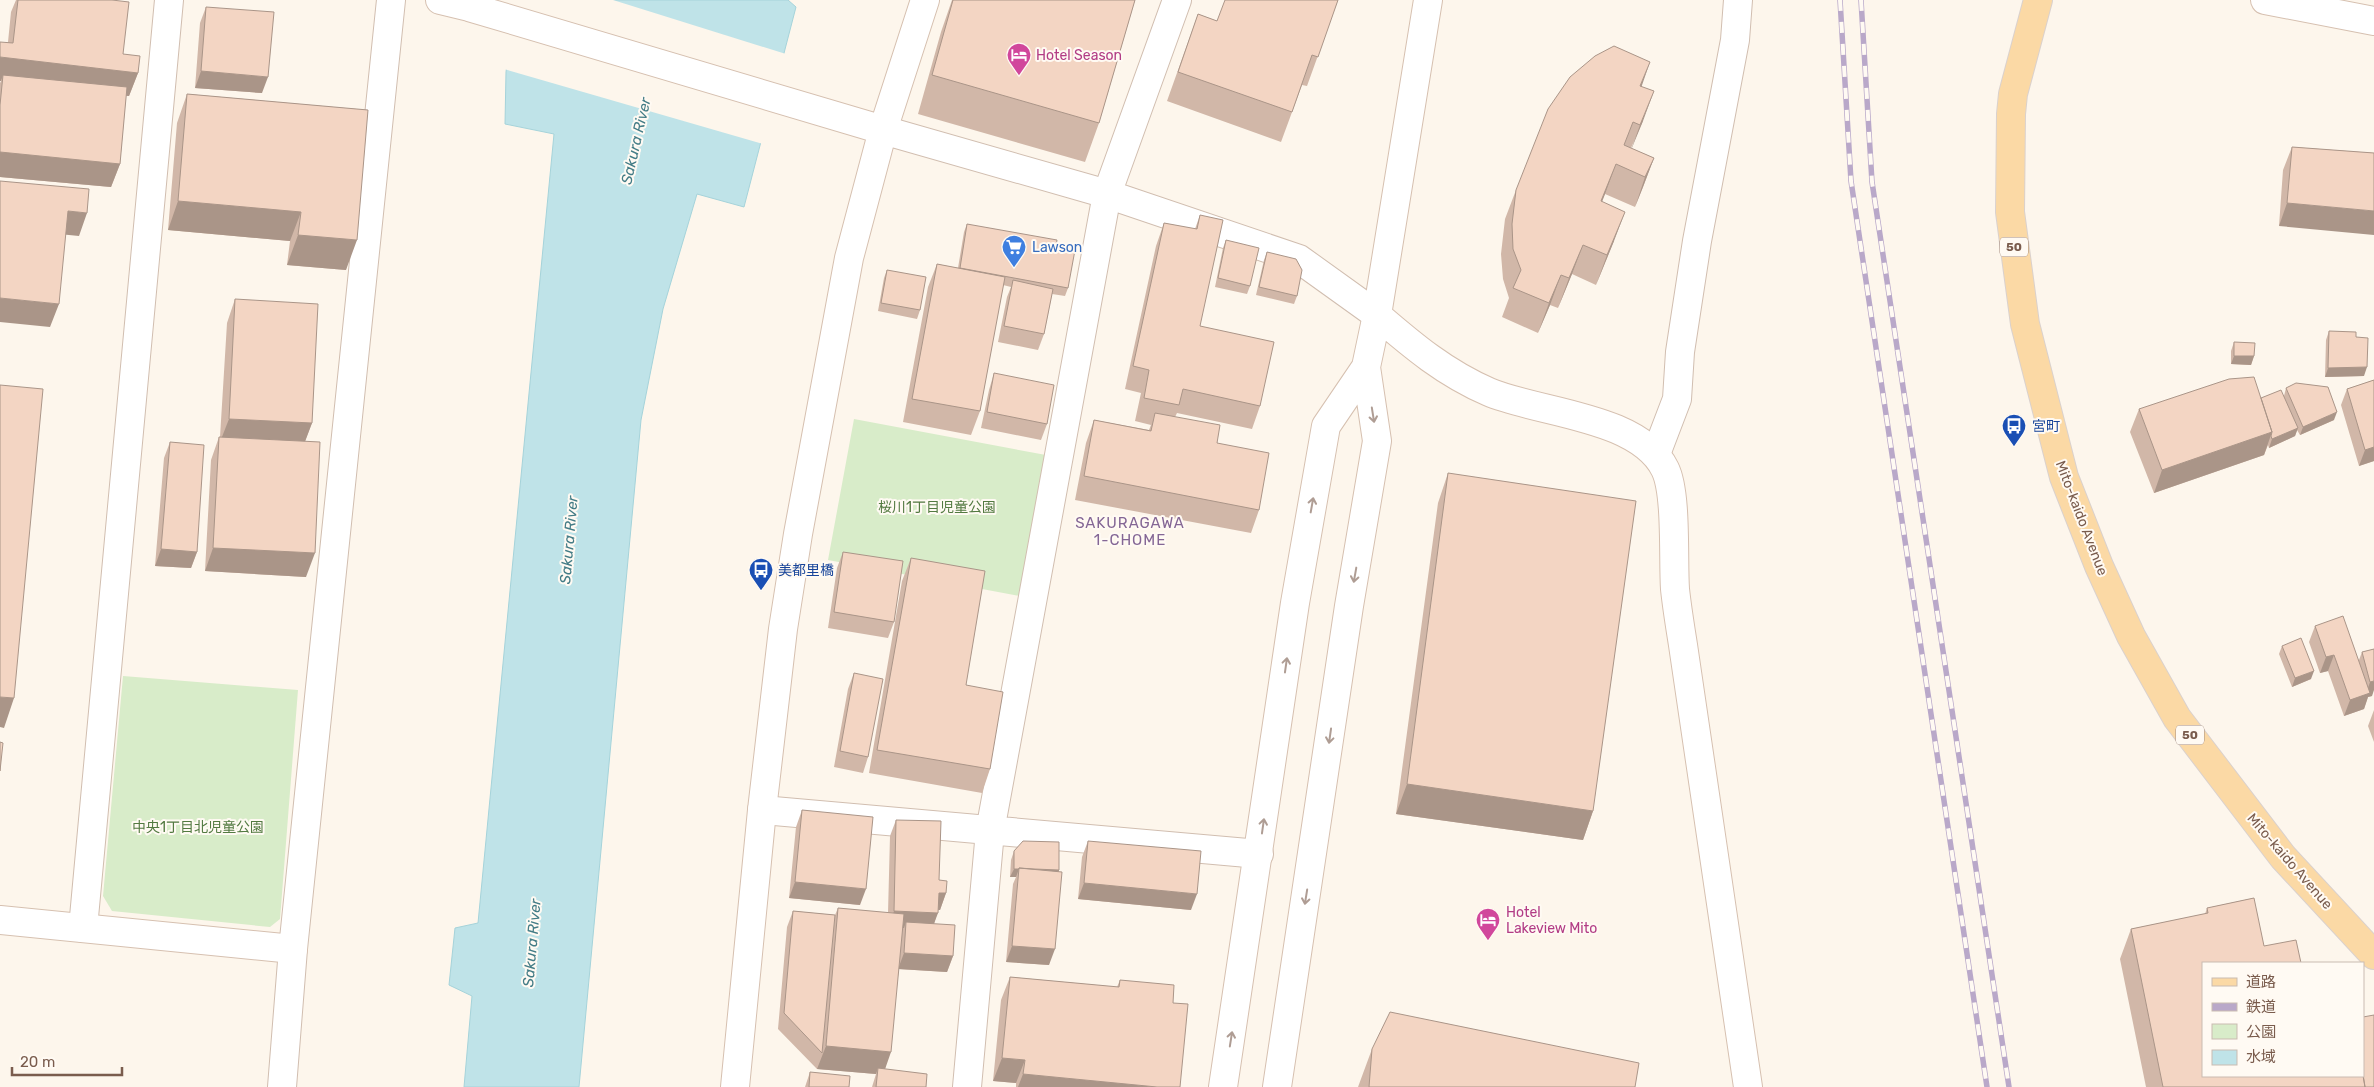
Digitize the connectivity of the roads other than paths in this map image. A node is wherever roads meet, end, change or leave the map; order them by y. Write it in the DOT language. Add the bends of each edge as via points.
graph roads {
  1 [pos="169,0"];
  2 [pos="391,0"];
  3 [pos="440,0"];
  4 [pos="925,0"];
  5 [pos="1177,0"];
  6 [pos="1428,0"];
  7 [pos="1738,0"];
  8 [pos="2265,0"];
  9 [pos="2040,5"];
  10 [pos="2374,21"];
  11 [pos="883,130"];
  12 [pos="1107,194"];
  13 [pos="1377,315"];
  14 [pos="1366,367"];
  15 [pos="1656,454"];
  16 [pos="762,810"];
  17 [pos="990,831"];
  18 [pos="1259,854"];
  19 [pos="0,920"];
  20 [pos="83,928"];
  21 [pos="293,949"];
  22 [pos="2374,955"];
  23 [pos="282,1087"];
  24 [pos="735,1087"];
  25 [pos="967,1087"];
  26 [pos="1223,1087"];
  27 [pos="1277,1087"];
  28 [pos="1748,1087"];
  1 -- 20 [label="street"];
  2 -- 21 [label="street"];
  3 -- 11 [label="street"];
  4 -- 11 [label="street"];
  5 -- 12 [label="street"];
  6 -- 13 [label="street"];
  7 -- 15 [label="street" via="1736,40 1697,241 1680,352 1677,399"];
  8 -- 10 [label="street"];
  9 -- 22 [label="main road, Mito-kaido Avenue / 50" via="2011,114 2010,212 2025,324 2064,477 2131,636 2177,718 2283,857"];
  11 -- 12 [label="street"];
  11 -- 16 [label="street" via="849,258 798,534 783,629"];
  12 -- 13 [label="street" via="1300,259"];
  12 -- 17 [label="street"];
  13 -- 14 [label="street"];
  13 -- 15 [label="street" via="1422,354 1458,377 1491,393 1616,429 1640,441"];
  18 -- 14 [label="street, one-way" via="1295,604 1326,426"];
  14 -- 27 [label="street, one-way" via="1377,441"];
  15 -- 28 [label="street" via="1666,470 1670,490 1675,589"];
  16 -- 17 [label="street"];
  16 -- 24 [label="street"];
  17 -- 18 [label="street"];
  17 -- 25 [label="street"];
  26 -- 18 [label="street, one-way"];
  19 -- 20 [label="street"];
  20 -- 21 [label="street"];
  21 -- 23 [label="street"];
}
